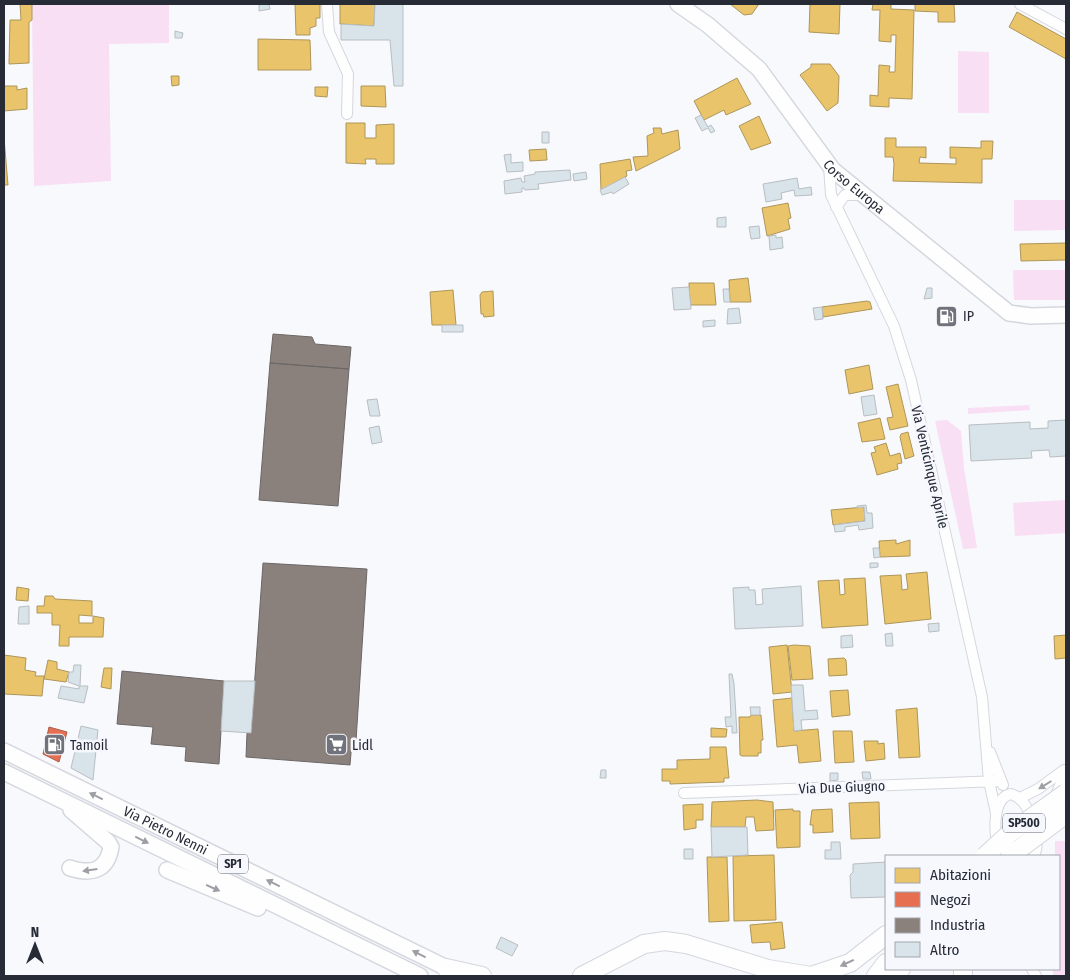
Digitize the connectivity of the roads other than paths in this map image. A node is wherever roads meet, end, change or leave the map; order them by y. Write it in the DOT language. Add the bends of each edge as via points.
graph roads {
  1 [pos="327,4"];
  2 [pos="678,4"];
  3 [pos="1020,4"];
  4 [pos="1066,29"];
  5 [pos="347,114"];
  6 [pos="836,182"];
  7 [pos="863,194"];
  8 [pos="836,207"];
  9 [pos="1066,315"];
  10 [pos="986,740"];
  11 [pos="4,751"];
  12 [pos="1066,769"];
  13 [pos="4,772"];
  14 [pos="988,781"];
  15 [pos="1000,781"];
  16 [pos="1066,793"];
  17 [pos="684,794"];
  18 [pos="1016,796"];
  19 [pos="64,802"];
  20 [pos="996,813"];
  21 [pos="1066,814"];
  22 [pos="1010,833"];
  23 [pos="1035,854"];
  24 [pos="975,855"];
  25 [pos="986,855"];
  26 [pos="1001,855"];
  27 [pos="1011,855"];
  28 [pos="70,868"];
  29 [pos="167,870"];
  30 [pos="885,936"];
  31 [pos="342,938"];
  32 [pos="628,951"];
  33 [pos="885,964"];
  34 [pos="446,968"];
  35 [pos="774,973"];
  36 [pos="420,976"];
  37 [pos="462,976"];
  38 [pos="482,976"];
  39 [pos="582,976"];
  40 [pos="598,976"];
  41 [pos="876,976"];
  1 -- 5 [label="street" via="329,32 348,74"];
  2 -- 6 [label="main road, Corso Europa" via="708,25 758,69 829,166"];
  3 -- 4 [label="street"];
  6 -- 7 [label="main road, Corso Europa"];
  6 -- 8 [label="street"];
  7 -- 8 [label="street" via="844,194"];
  7 -- 9 [label="main road, Corso Europa" via="1009,313"];
  8 -- 10 [label="street, Via Venticinque Aprile" via="904,352 982,697"];
  10 -- 14 [label="street, Via Venticinque Aprile"];
  10 -- 15 [label="street, Via Venticinque Aprile"];
  34 -- 11 [label="main road, Via Pietro Nenni / SP1, one-way"];
  12 -- 18 [label="street, one-way" via="1057,777"];
  12 -- 23 [label="street"];
  13 -- 19 [label="main road, Via Pietro Nenni / SP1"];
  14 -- 15 [label="street, Via Due Giugno"];
  14 -- 17 [label="street, Via Due Giugno"];
  14 -- 20 [label="street, Via Venticinque Aprile"];
  15 -- 18 [label="street, Via Venticinque Aprile"];
  16 -- 22 [label="highway, SP500, bridge"];
  18 -- 20 [label="street" via="1003,797"];
  18 -- 23 [label="street, Via Venticinque Aprile" via="1027,805 1031,814"];
  19 -- 28 [label="main road, one-way" via="111,847 105,864 95,871 89,873"];
  19 -- 31 [label="main road, Via Pietro Nenni / SP1, one-way"];
  20 -- 26 [label="street, Via Venticinque Aprile"];
  21 -- 27 [label="highway, SP500, bridge"];
  22 -- 24 [label="highway, bridge"];
  22 -- 25 [label="highway, SP500, bridge"];
  29 -- 31 [label="main road, one-way" via="304,928"];
  30 -- 35 [label="highway, one-way" via="850,963 811,976"];
  31 -- 36 [label="main road, Via Pietro Nenni / SP1"];
  32 -- 35 [label="highway" via="644,944 665,941 686,944"];
  32 -- 39 [label="highway"];
  32 -- 40 [label="highway"];
  33 -- 41 [label="highway"];
  34 -- 37 [label="main road, Via Pietro Nenni / SP1"];
  34 -- 38 [label="highway"];
}
